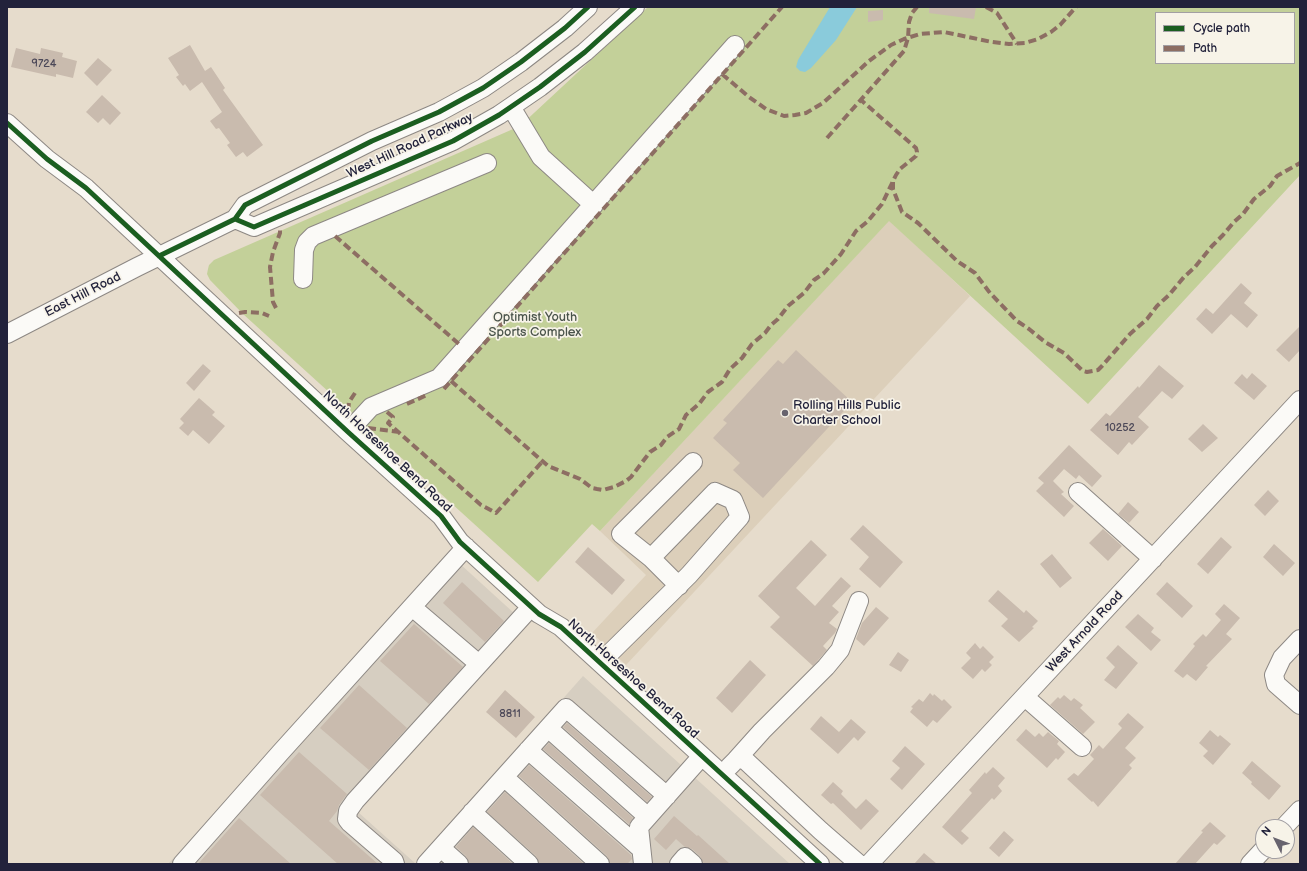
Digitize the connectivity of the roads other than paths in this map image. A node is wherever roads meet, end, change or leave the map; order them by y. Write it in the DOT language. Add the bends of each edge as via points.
graph roads {
  1 [pos="588,7"];
  2 [pos="635,7"];
  3 [pos="735,45"];
  4 [pos="511,107"];
  5 [pos="7,123"];
  6 [pos="487,163"];
  7 [pos="594,205"];
  8 [pos="235,219"];
  9 [pos="159,256"];
  10 [pos="303,279"];
  11 [pos="7,334"];
  12 [pos="1300,400"];
  13 [pos="348,432"];
  14 [pos="693,462"];
  15 [pos="1078,492"];
  16 [pos="466,547"];
  17 [pos="651,558"];
  18 [pos="1153,559"];
  19 [pos="679,586"];
  20 [pos="859,601"];
  21 [pos="412,607"];
  22 [pos="531,607"];
  23 [pos="1300,639"];
  24 [pos="479,664"];
  25 [pos="605,667"];
  26 [pos="1025,696"];
  27 [pos="1300,705"];
  28 [pos="548,728"];
  29 [pos="1082,747"];
  30 [pos="528,750"];
  31 [pos="702,756"];
  32 [pos="736,760"];
  33 [pos="722,775"];
  34 [pos="504,777"];
  35 [pos="667,796"];
  36 [pos="1300,810"];
  37 [pos="472,812"];
  38 [pos="648,817"];
  39 [pos="1292,819"];
  40 [pos="440,848"];
  41 [pos="642,857"];
  42 [pos="182,864"];
  43 [pos="395,864"];
  44 [pos="426,864"];
  45 [pos="459,864"];
  46 [pos="529,864"];
  47 [pos="600,864"];
  48 [pos="679,864"];
  49 [pos="693,864"];
  50 [pos="820,864"];
  51 [pos="859,864"];
  52 [pos="869,864"];
  1 -- 8 [label="street, West Hill Road Parkway" via="521,62 483,88 439,112 366,144 245,205"];
  2 -- 4 [label="street, West Hill Road Parkway" via="585,52"];
  3 -- 7 [label="street"];
  4 -- 7 [label="street" via="541,157"];
  4 -- 8 [label="street, West Hill Road Parkway" via="452,141 254,227"];
  5 -- 9 [label="street, North Horseshoe Bend Road" via="47,159 86,188"];
  6 -- 10 [label="street" via="313,236 304,250"];
  7 -- 13 [label="street" via="439,378 371,407"];
  8 -- 9 [label="street, West Hill Road Parkway"];
  9 -- 11 [label="street, East Hill Road"];
  9 -- 13 [label="street, North Horseshoe Bend Road"];
  12 -- 18 [label="street, West Arnold Road"];
  13 -- 16 [label="street, North Horseshoe Bend Road" via="441,516"];
  14 -- 17 [label="street" via="621,534"];
  15 -- 18 [label="street"];
  16 -- 21 [label="street"];
  16 -- 22 [label="street, North Horseshoe Bend Road"];
  17 -- 19 [label="street"];
  17 -- 19 [label="street" via="715,492 733,500 740,517"];
  18 -- 26 [label="street, West Arnold Road"];
  19 -- 25 [label="street" via="608,655"];
  20 -- 32 [label="street" via="840,650"];
  21 -- 24 [label="street"];
  21 -- 42 [label="street"];
  22 -- 24 [label="street"];
  22 -- 25 [label="street, North Horseshoe Bend Road" via="561,627"];
  23 -- 27 [label="street" via="1282,658 1274,675 1276,684"];
  24 -- 43 [label="street" via="355,800 348,812 347,818 350,823"];
  25 -- 31 [label="street, North Horseshoe Bend Road"];
  26 -- 29 [label="street"];
  26 -- 52 [label="street, West Arnold Road"];
  28 -- 30 [label="street"];
  28 -- 35 [label="street" via="566,708"];
  28 -- 38 [label="street"];
  30 -- 34 [label="street"];
  30 -- 41 [label="street"];
  31 -- 33 [label="street, North Horseshoe Bend Road"];
  31 -- 35 [label="street"];
  32 -- 33 [label="street"];
  32 -- 51 [label="street" via="746,761"];
  33 -- 50 [label="street, North Horseshoe Bend Road"];
  34 -- 37 [label="street"];
  34 -- 47 [label="street"];
  35 -- 38 [label="street"];
  36 -- 39 [label="street"];
  37 -- 40 [label="street"];
  37 -- 46 [label="street"];
  38 -- 41 [label="street" via="639,827"];
  40 -- 44 [label="street"];
  40 -- 45 [label="street"];
  48 -- 49 [label="street" via="685,857"];
}
